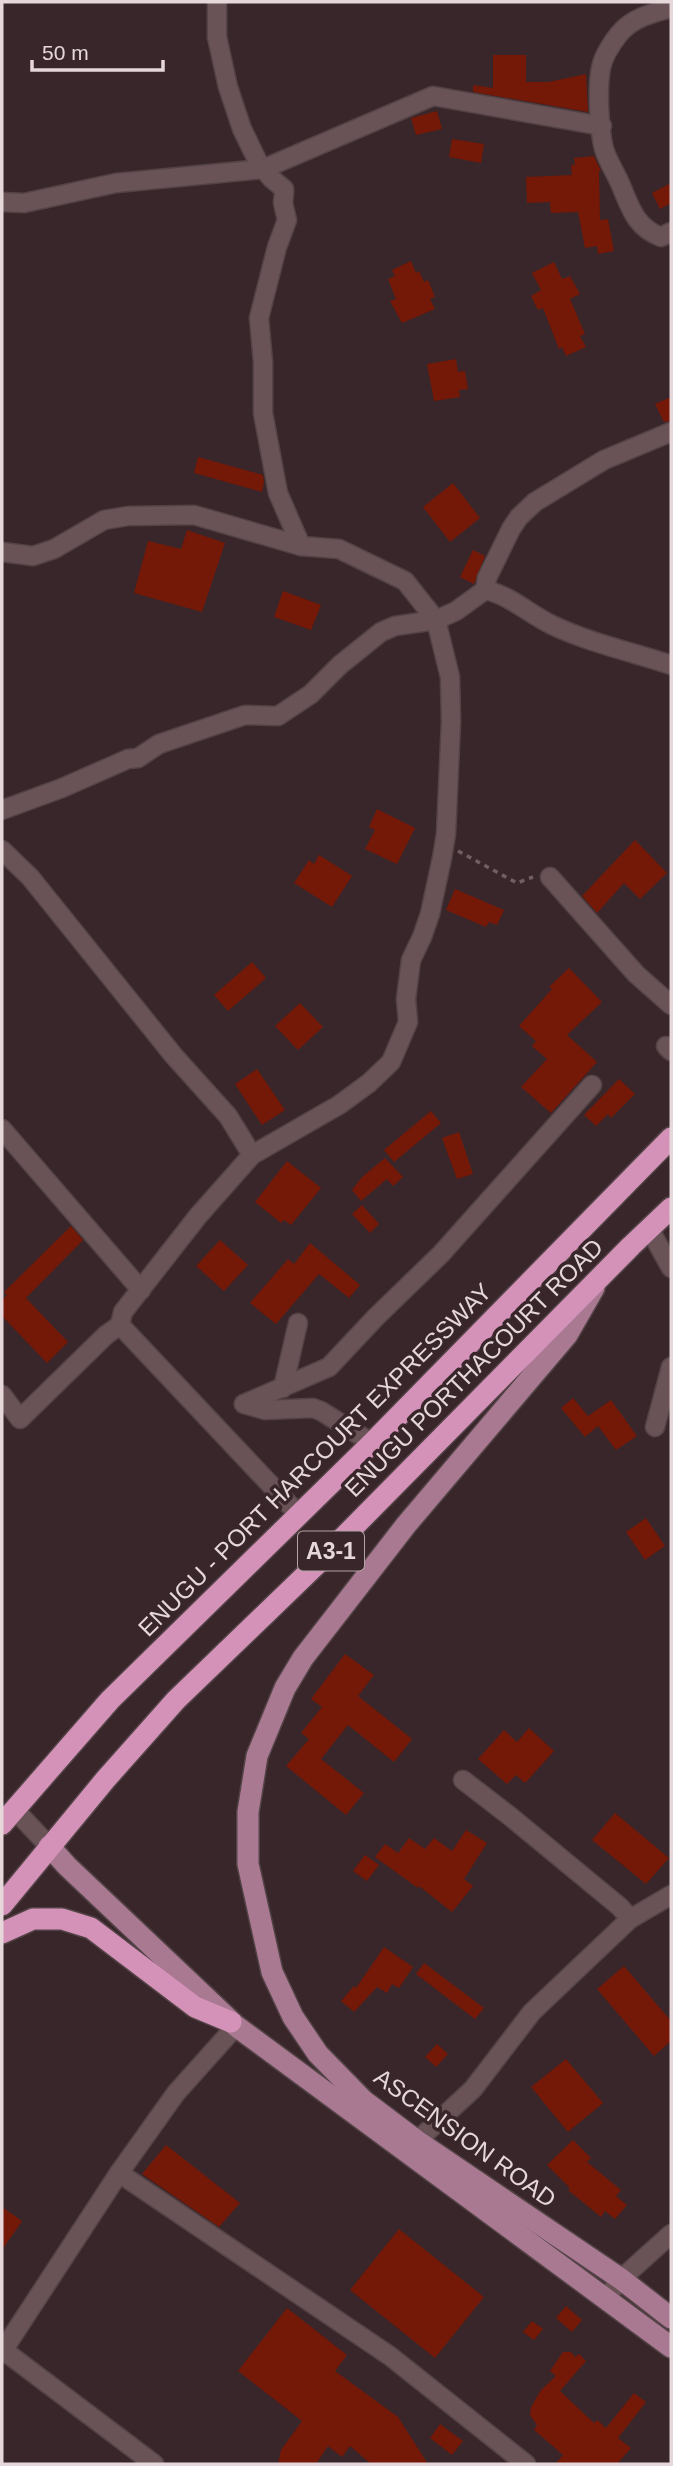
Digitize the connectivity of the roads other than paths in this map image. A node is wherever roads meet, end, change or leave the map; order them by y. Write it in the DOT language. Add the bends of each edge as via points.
graph roads {
  1 [pos="217,2"];
  2 [pos="671,8"];
  3 [pos="602,126"];
  4 [pos="263,169"];
  5 [pos="2,202"];
  6 [pos="671,232"];
  7 [pos="671,432"];
  8 [pos="301,546"];
  9 [pos="2,552"];
  10 [pos="485,590"];
  11 [pos="431,613"];
  12 [pos="671,665"];
  13 [pos="2,810"];
  14 [pos="2,850"];
  15 [pos="550,877"];
  16 [pos="671,1005"];
  17 [pos="592,1085"];
  18 [pos="2,1129"];
  19 [pos="671,1138"];
  20 [pos="252,1155"];
  21 [pos="671,1208"];
  22 [pos="650,1230"];
  23 [pos="671,1268"];
  24 [pos="598,1280"];
  25 [pos="141,1290"];
  26 [pos="298,1323"];
  27 [pos="120,1325"];
  28 [pos="671,1367"];
  29 [pos="283,1388"];
  30 [pos="2,1395"];
  31 [pos="655,1427"];
  32 [pos="372,1443"];
  33 [pos="299,1515"];
  34 [pos="463,1780"];
  35 [pos="8,1816"];
  36 [pos="49,1846"];
  37 [pos="671,1895"];
  38 [pos="2,1905"];
  39 [pos="630,1919"];
  40 [pos="2,1933"];
  41 [pos="234,2024"];
  42 [pos="417,2141"];
  43 [pos="119,2173"];
  44 [pos="671,2234"];
  45 [pos="621,2279"];
  46 [pos="606,2298"];
  47 [pos="671,2318"];
  48 [pos="671,2347"];
  49 [pos="2,2351"];
  50 [pos="154,2464"];
  51 [pos="526,2464"];
  1 -- 4 [label="street" via="217,37 228,87 242,129"];
  2 -- 3 [label="street" via="629,23 610,47 601,66"];
  3 -- 4 [label="street" via="433,96"];
  3 -- 6 [label="street" via="604,148 628,207 652,233 661,237"];
  4 -- 5 [label="street" via="116,183 24,203"];
  4 -- 8 [label="street" via="284,189 287,220 259,318 263,413 278,493"];
  7 -- 10 [label="street" via="604,460 535,502 511,529"];
  8 -- 9 [label="street" via="203,517 128,516 104,520 33,556"];
  8 -- 11 [label="street" via="339,549 405,581"];
  10 -- 11 [label="street" via="456,611"];
  10 -- 12 [label="street" via="506,596 571,634"];
  11 -- 13 [label="street" via="381,632 311,694 278,716 245,715 171,740 138,758"];
  11 -- 20 [label="street" via="448,665 452,701 444,844 430,914 411,960 408,1021 391,1062 369,1083"];
  14 -- 20 [label="street" via="30,877 228,1116"];
  15 -- 16 [label="street" via="636,974"];
  17 -- 29 [label="street" via="441,1254 329,1367"];
  18 -- 25 [label="street"];
  19 -- 32 [label="highway, ENUGU - PORT HARCOURT EXPRESSWAY / A3-1"];
  20 -- 25 [label="street"];
  21 -- 22 [label="highway, ENUGU PORTHACOURT ROAD / A3-1"];
  22 -- 23 [label="street"];
  22 -- 24 [label="highway, ENUGU PORTHACOURT ROAD / A3-1"];
  24 -- 36 [label="highway, ENUGU PORTHACOURT ROAD / A3-1" via="177,1700"];
  24 -- 42 [label="main road, ASCENSION ROAD" via="567,1335 405,1525 303,1658 285,1688 257,1756 248,1812 248,1864 271,1972 318,2054 364,2101"];
  25 -- 27 [label="street" via="123,1312"];
  26 -- 29 [label="street"];
  27 -- 30 [label="street" via="20,1419"];
  27 -- 33 [label="street"];
  28 -- 31 [label="street"];
  29 -- 32 [label="street" via="244,1404 265,1410 313,1408"];
  32 -- 33 [label="highway, ENUGU - PORT HARCOURT EXPRESSWAY / A3-1"];
  33 -- 35 [label="highway, ENUGU - PORT HARCOURT EXPRESSWAY / A3-1" via="110,1700"];
  34 -- 39 [label="street"];
  35 -- 36 [label="street"];
  36 -- 38 [label="highway, ENUGU PORTHACOURT ROAD / A3-1"];
  36 -- 41 [label="main road, ASCENSION ROAD"];
  37 -- 39 [label="street"];
  39 -- 42 [label="street" via="532,2012 473,2089"];
  40 -- 41 [label="highway" via="33,1919 62,1919 91,1928 195,2007"];
  41 -- 43 [label="street" via="176,2093"];
  41 -- 46 [label="main road, ASCENSION ROAD"];
  42 -- 45 [label="main road, ASCENSION ROAD"];
  43 -- 49 [label="street"];
  43 -- 51 [label="street" via="390,2356"];
  44 -- 45 [label="street"];
  45 -- 46 [label="street"];
  45 -- 47 [label="main road, ASCENSION ROAD"];
  46 -- 48 [label="main road, ASCENSION ROAD"];
  49 -- 50 [label="street"];
}
